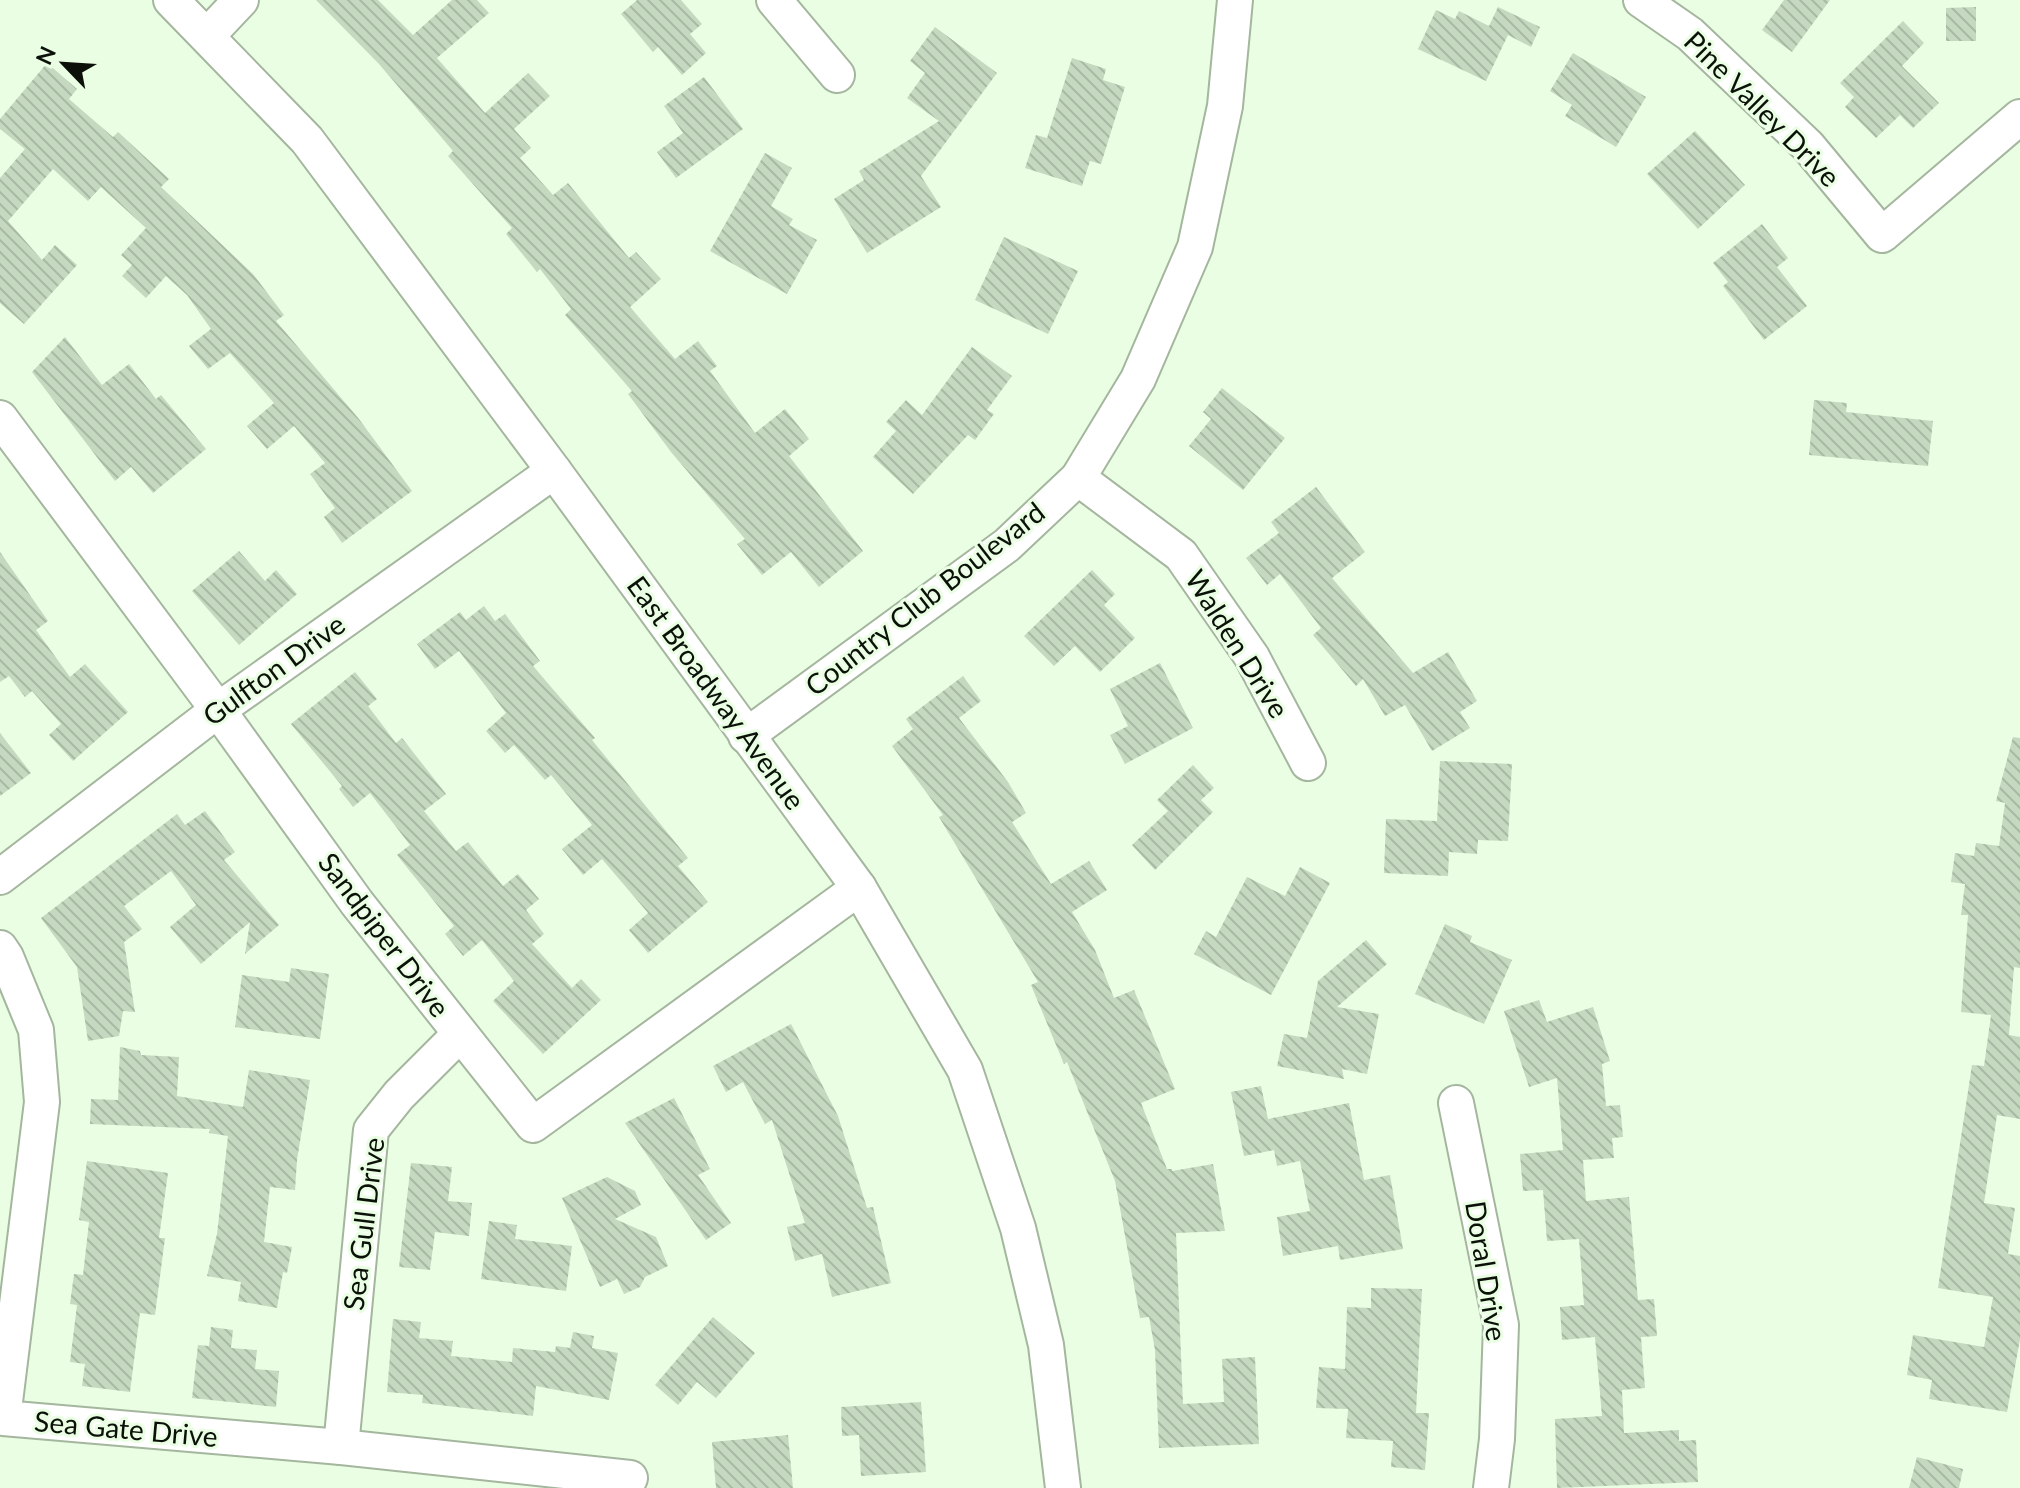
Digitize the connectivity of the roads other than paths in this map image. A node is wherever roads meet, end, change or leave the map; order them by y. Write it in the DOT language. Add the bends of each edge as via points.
graph roads {
  1 [pos="171,0"];
  2 [pos="241,0"];
  3 [pos="774,0"];
  4 [pos="1235,0"];
  5 [pos="1641,0"];
  6 [pos="207,36"];
  7 [pos="837,75"];
  8 [pos="2020,117"];
  9 [pos="6,436"];
  10 [pos="554,471"];
  11 [pos="1078,478"];
  12 [pos="218,710"];
  13 [pos="746,736"];
  14 [pos="1308,763"];
  15 [pos="0,877"];
  16 [pos="859,888"];
  17 [pos="0,948"];
  18 [pos="460,1034"];
  19 [pos="1456,1103"];
  20 [pos="341,1447"];
  21 [pos="630,1478"];
  22 [pos="1063,1488"];
  23 [pos="1491,1488"];
  1 -- 6 [label="street, East Broadway Avenue"];
  2 -- 6 [label="street"];
  3 -- 7 [label="street"];
  4 -- 11 [label="street, Country Club Boulevard" via="1225,106 1195,247 1138,379"];
  5 -- 8 [label="street, Pine Valley Drive" via="1690,34 1808,146 1882,235"];
  6 -- 10 [label="street, East Broadway Avenue" via="307,140"];
  9 -- 12 [label="street, Sandpiper Drive"];
  10 -- 12 [label="street, Gulfton Drive"];
  10 -- 13 [label="street, East Broadway Avenue"];
  11 -- 13 [label="street, Country Club Boulevard" via="1007,545"];
  11 -- 14 [label="street, Walden Drive" via="1181,555 1252,657"];
  12 -- 15 [label="street, Gulfton Drive"];
  12 -- 18 [label="street, Sandpiper Drive" via="357,903"];
  13 -- 16 [label="street, East Broadway Avenue"];
  16 -- 18 [label="street, Sandpiper Drive" via="533,1125"];
  16 -- 22 [label="street, East Broadway Avenue" via="965,1070 1009,1199 1046,1345"];
  17 -- 20 [label="street, Sea Gate Drive" via="36,1030 42,1102 3,1418"];
  18 -- 20 [label="street, Sea Gull Drive" via="371,1130"];
  19 -- 23 [label="street, Doral Drive" via="1501,1325"];
  20 -- 21 [label="street, Sea Gate Drive"];
}
